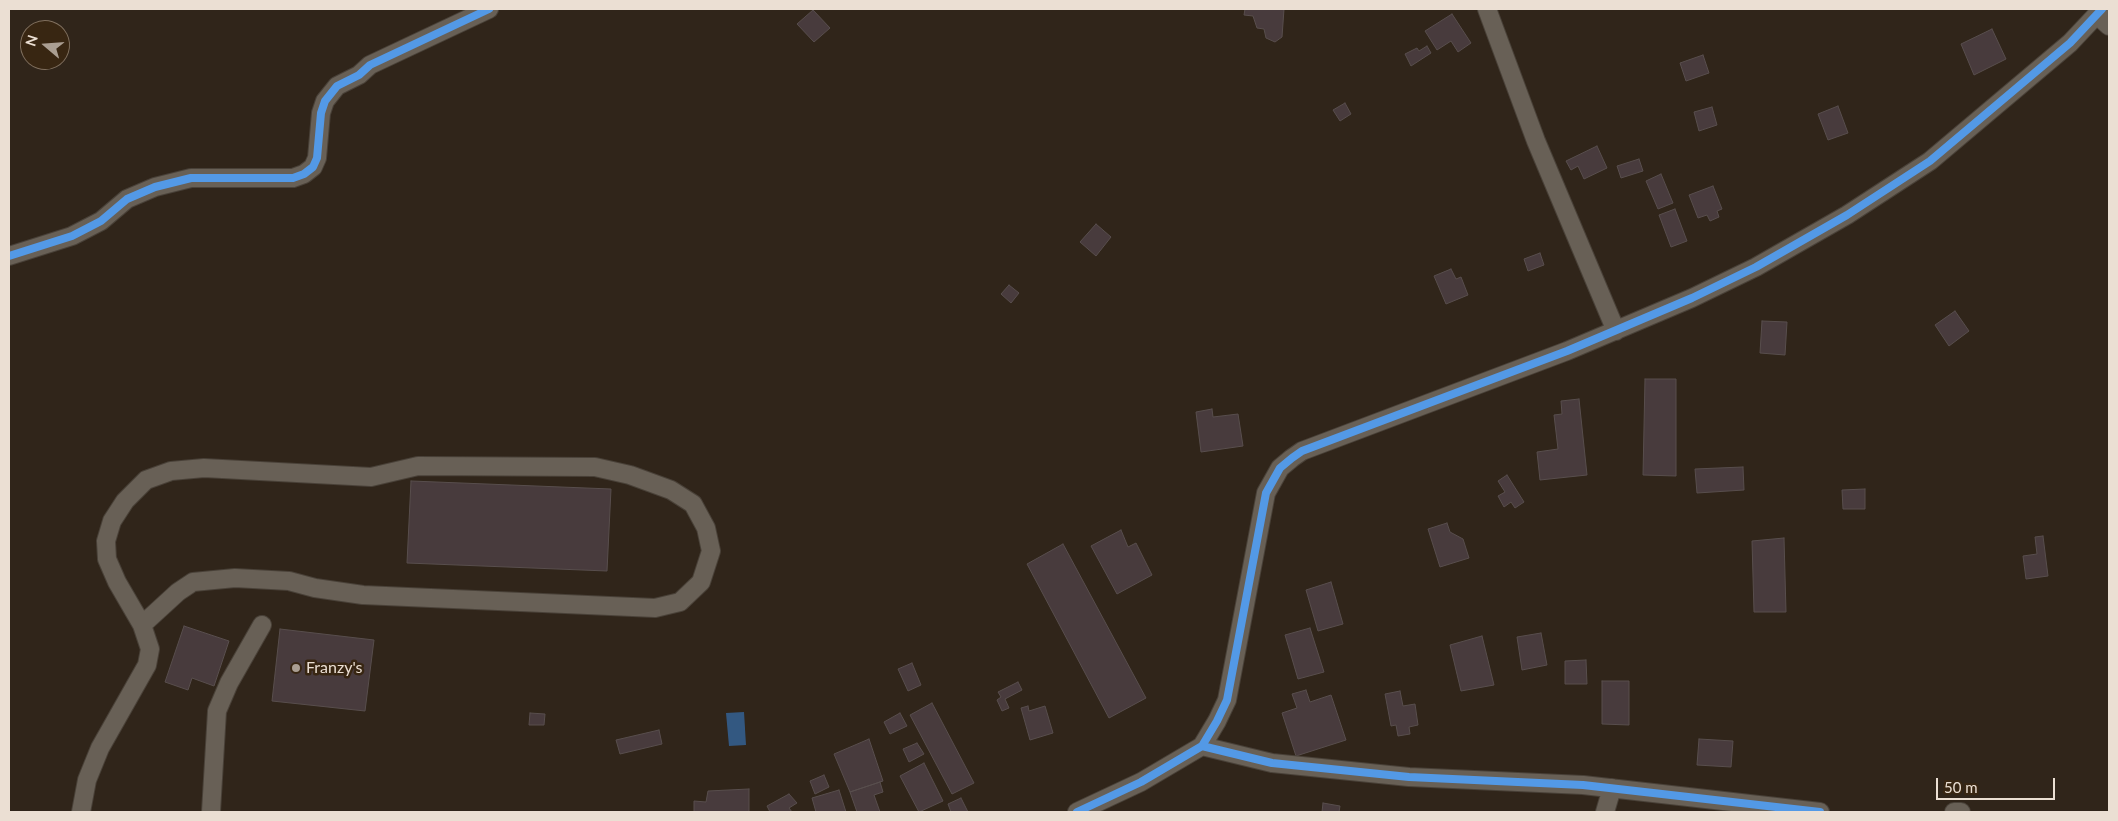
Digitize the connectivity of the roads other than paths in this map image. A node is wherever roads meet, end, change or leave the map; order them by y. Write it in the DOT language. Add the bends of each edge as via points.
graph roads {
  1 [pos="489,9"];
  2 [pos="1487,9"];
  3 [pos="2103,17"];
  4 [pos="9,256"];
  5 [pos="1616,331"];
  6 [pos="142,625"];
  7 [pos="262,625"];
  8 [pos="1202,746"];
  9 [pos="1612,788"];
  10 [pos="1740,807"];
  11 [pos="81,812"];
  12 [pos="211,812"];
  13 [pos="1076,812"];
  14 [pos="1605,812"];
  15 [pos="1820,812"];
  16 [pos="1954,812"];
  17 [pos="1961,812"];
  1 -- 4 [label="street" via="370,66 337,86 325,101 321,113 317,158 313,167 304,174 293,178 191,178 155,187 127,199 100,221 72,236"];
  2 -- 5 [label="street" via="1536,141"];
  3 -- 5 [label="street" via="1930,161 1756,267"];
  5 -- 8 [label="street" via="1302,452 1280,468 1266,493 1226,700 1218,721"];
  6 -- 6 [label="street" via="116,582 107,559 106,541 112,521 125,501 146,480 171,471 204,468 371,477 418,466 595,467 671,490 693,504 706,528 711,551 701,582 680,602 655,608 363,595 289,581 235,578 193,582"];
  6 -- 11 [label="street" via="150,649 146,665 100,748 87,780"];
  7 -- 12 [label="street" via="228,683 216,711"];
  8 -- 9 [label="street" via="1272,763 1399,776"];
  8 -- 13 [label="street" via="1141,782"];
  9 -- 10 [label="street"];
  9 -- 14 [label="street"];
  10 -- 15 [label="street"];
  16 -- 17 [label="street"];
}
